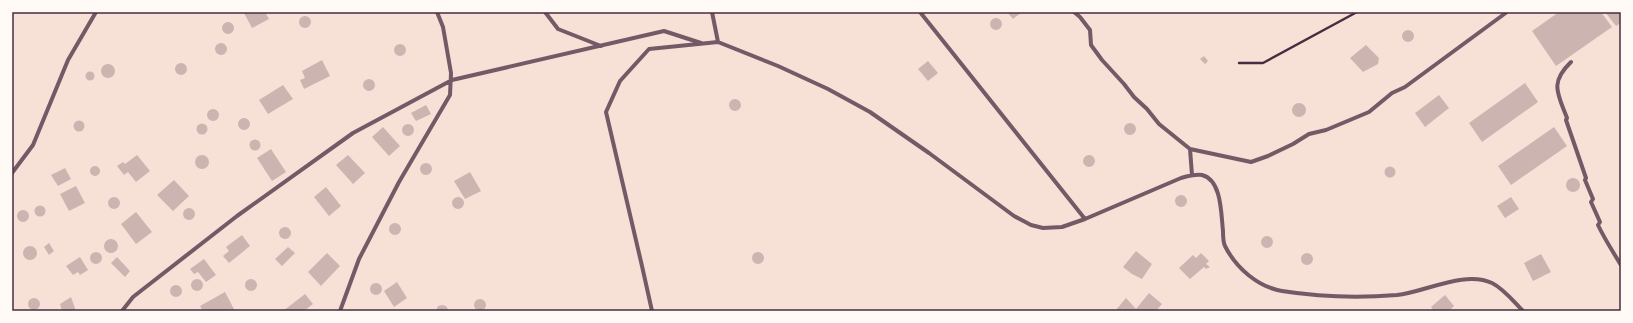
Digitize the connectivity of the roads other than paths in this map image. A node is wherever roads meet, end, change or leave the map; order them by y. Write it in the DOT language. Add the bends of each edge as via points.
graph roads {
  1 [pos="96,12"];
  2 [pos="437,12"];
  3 [pos="545,12"];
  4 [pos="712,12"];
  5 [pos="920,12"];
  6 [pos="1074,12"];
  7 [pos="1506,12"];
  8 [pos="718,42"];
  9 [pos="703,44"];
  10 [pos="601,46"];
  11 [pos="1571,62"];
  12 [pos="452,80"];
  13 [pos="1190,149"];
  14 [pos="12,173"];
  15 [pos="1192,175"];
  16 [pos="1085,219"];
  17 [pos="1621,265"];
  18 [pos="122,311"];
  19 [pos="340,311"];
  20 [pos="652,311"];
  21 [pos="1523,311"];
  1 -- 14 [label="street" via="68,60 32,145"];
  2 -- 12 [label="street" via="443,27"];
  3 -- 10 [label="street" via="558,29"];
  4 -- 8 [label="street"];
  5 -- 16 [label="street"];
  6 -- 13 [label="street" via="1090,30 1091,45 1102,60 1159,124"];
  7 -- 13 [label="street" via="1369,112 1326,130 1309,134 1268,156 1251,162"];
  8 -- 9 [label="street"];
  8 -- 16 [label="street" via="828,89 870,112 1014,216 1031,225 1043,228 1062,227"];
  9 -- 10 [label="street" via="664,31"];
  9 -- 20 [label="street" via="649,49 620,81 606,112"];
  10 -- 12 [label="street"];
  11 -- 17 [label="street" via="1563,69 1556,85 1557,92 1593,199 1600,222 1598,225"];
  12 -- 18 [label="street" via="353,133 237,216 134,298"];
  12 -- 19 [label="street" via="450,95 359,259"];
  13 -- 15 [label="street"];
  15 -- 16 [label="street"];
  15 -- 21 [label="street" via="1202,175 1212,180 1217,189 1224,245 1250,278 1265,285 1281,291 1364,297 1400,294 1467,278 1491,283"];
}
